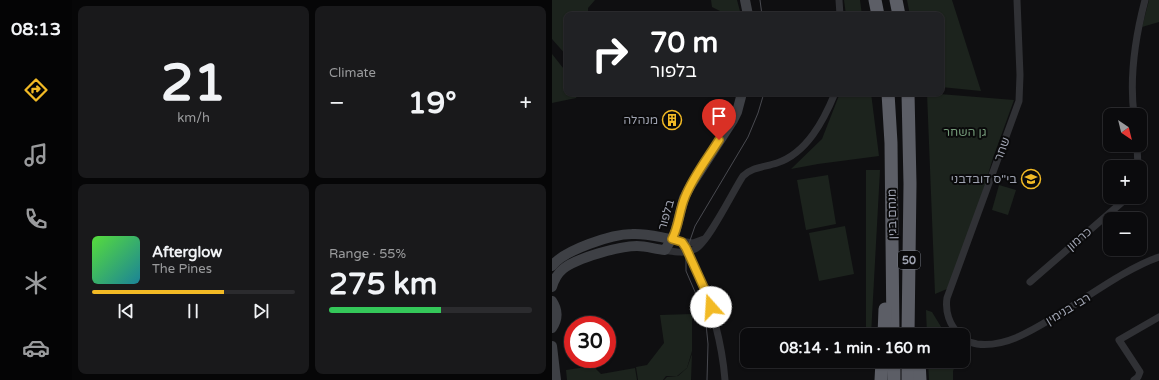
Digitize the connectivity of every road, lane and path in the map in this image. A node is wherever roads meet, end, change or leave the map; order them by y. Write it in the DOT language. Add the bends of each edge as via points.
graph roads {
  1 [pos="745,0"];
  2 [pos="839,0"];
  3 [pos="875,0"];
  4 [pos="896,0"];
  5 [pos="1017,0"];
  6 [pos="1145,0"];
  7 [pos="747,12"];
  8 [pos="840,12"];
  9 [pos="877,12"];
  10 [pos="898,12"];
  11 [pos="741,96"];
  12 [pos="834,96"];
  13 [pos="888,96"];
  14 [pos="908,96"];
  15 [pos="1133,108"];
  16 [pos="910,184"];
  17 [pos="892,199"];
  18 [pos="1120,204"];
  19 [pos="706,238"];
  20 [pos="672,239"];
  21 [pos="682,242"];
  22 [pos="664,250"];
  23 [pos="688,252"];
  24 [pos="1159,257"];
  25 [pos="552,266"];
  26 [pos="1030,282"];
  27 [pos="552,287"];
  28 [pos="552,301"];
  29 [pos="1159,317"];
  30 [pos="552,328"];
  31 [pos="884,328"];
  32 [pos="893,328"];
  33 [pos="908,328"];
  34 [pos="918,328"];
  35 [pos="955,328"];
  36 [pos="970,342"];
  37 [pos="552,346"];
  38 [pos="882,368"];
  39 [pos="894,368"];
  40 [pos="908,368"];
  41 [pos="919,368"];
  42 [pos="556,380"];
  43 [pos="725,380"];
  44 [pos="881,380"];
  45 [pos="894,380"];
  46 [pos="908,380"];
  47 [pos="920,380"];
  48 [pos="1134,380"];
  1 -- 7 [label="street"];
  2 -- 8 [label="street"];
  3 -- 9 [label="highway"];
  4 -- 10 [label="highway"];
  5 -- 35 [label="street, שחר" via="1019,101 947,298 947,313"];
  6 -- 15 [label="street" via="1132,62"];
  11 -- 20 [label="street, בלפור" via="733,120 684,198"];
  12 -- 19 [label="street" via="820,125 802,148 792,156 749,171 743,176"];
  13 -- 17 [label="highway, מנחם בגין / 50"];
  14 -- 16 [label="highway, מנחם בגין / 50"];
  16 -- 33 [label="highway, מנחם בגין / 50"];
  16 -- 34 [label="highway"];
  17 -- 31 [label="highway"];
  17 -- 32 [label="highway, מנחם בגין / 50"];
  18 -- 26 [label="street, כרמון"];
  19 -- 21 [label="street" via="696,243"];
  19 -- 23 [label="street" via="698,248"];
  20 -- 21 [label="street"];
  20 -- 22 [label="street, בלפור"];
  20 -- 25 [label="street, בלפור" via="637,234 617,236 567,253"];
  21 -- 23 [label="street"];
  22 -- 23 [label="street"];
  22 -- 27 [label="street" via="630,247 582,259 563,269"];
  23 -- 43 [label="street" via="709,301"];
  24 -- 36 [label="street, רבי בנימין" via="1131,270 1023,334 999,343"];
  28 -- 30 [label="street" via="557,314"];
  29 -- 48 [label="street" via="1119,340 1140,372"];
  37 -- 42 [label="street"];
  38 -- 44 [label="highway"];
  39 -- 45 [label="highway"];
  40 -- 46 [label="highway"];
  41 -- 47 [label="highway"];
}
